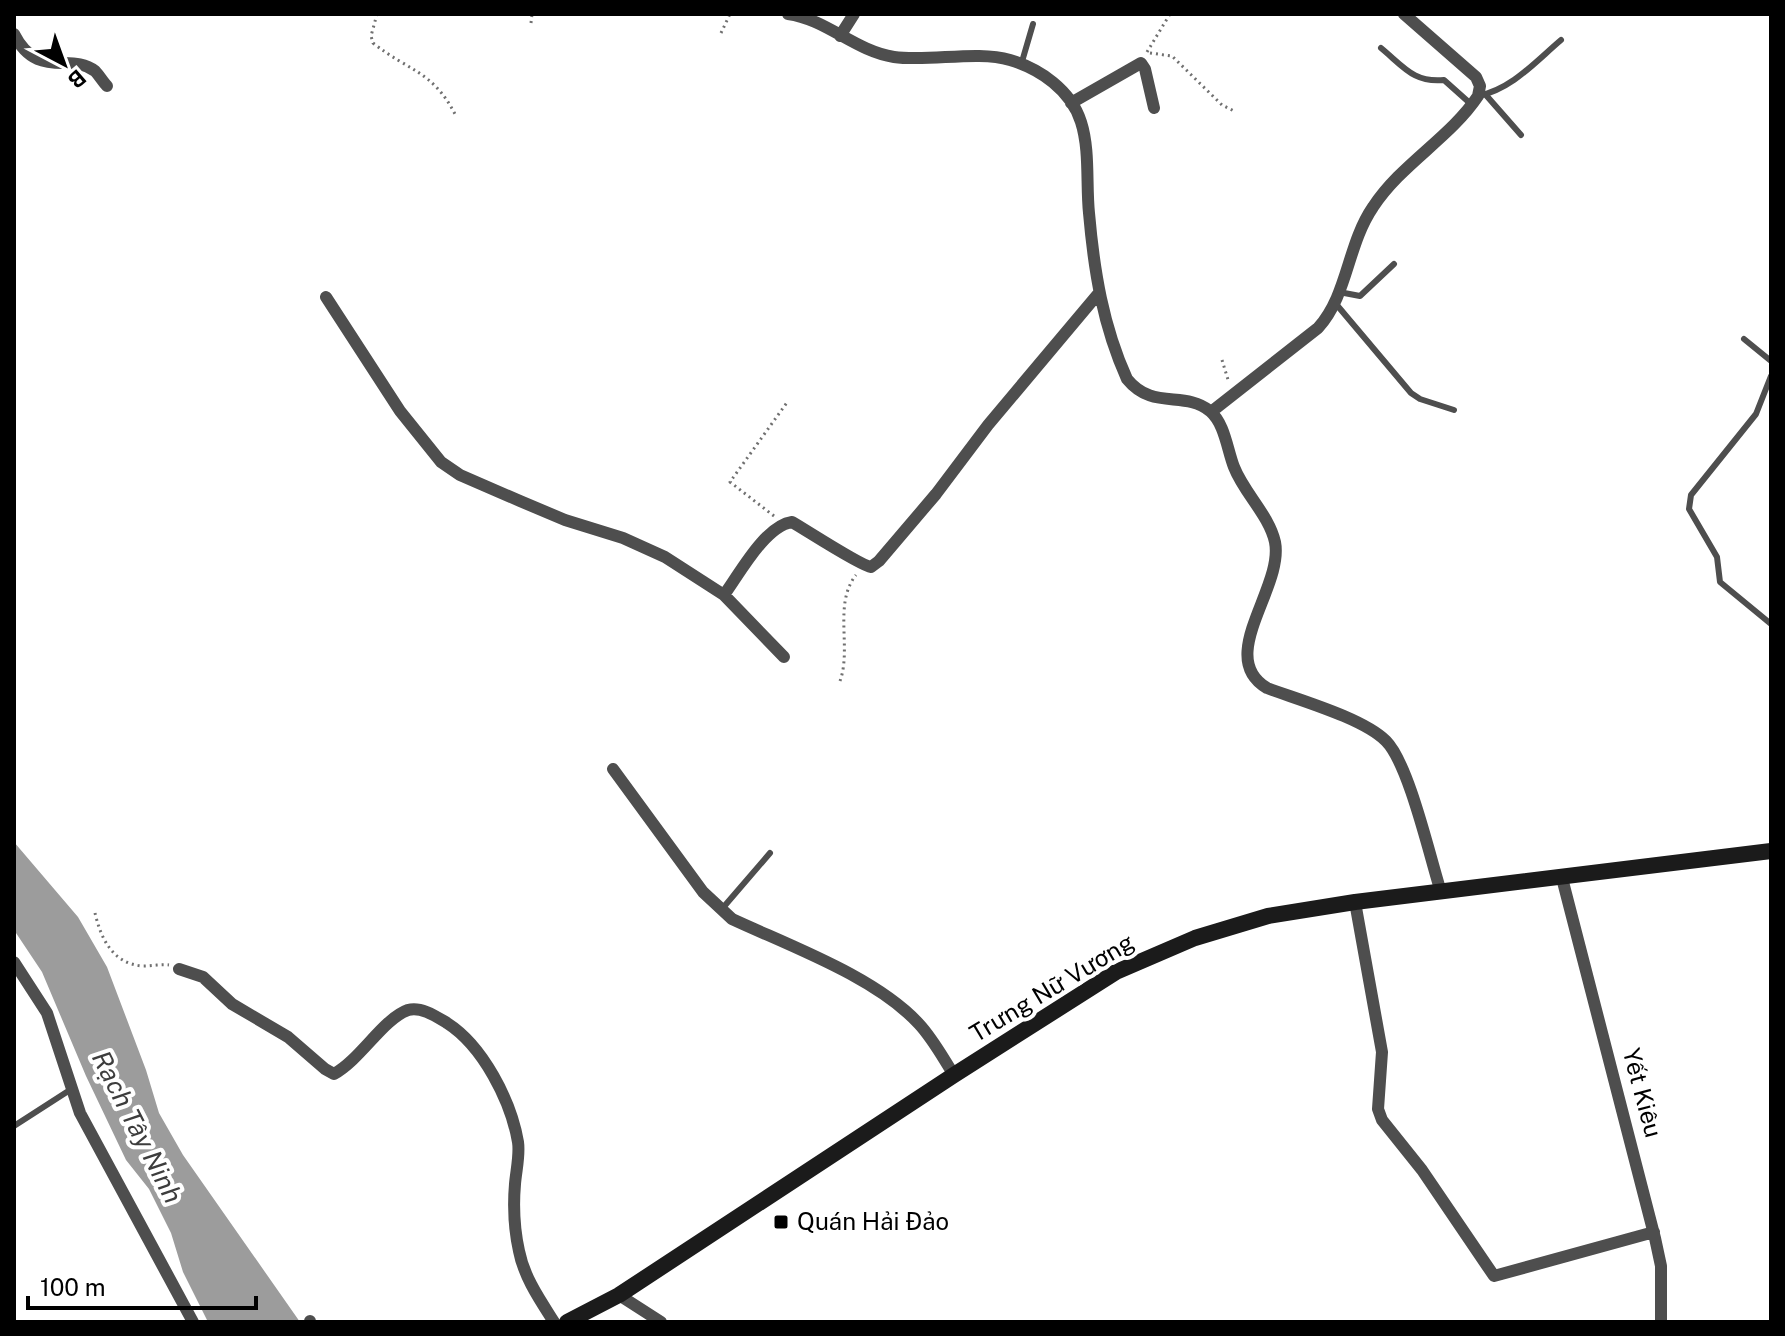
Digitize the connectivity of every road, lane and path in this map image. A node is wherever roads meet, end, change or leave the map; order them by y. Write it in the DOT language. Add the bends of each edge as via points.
graph roads {
  1 [pos="377,14"];
  2 [pos="532,14"];
  3 [pos="730,14"];
  4 [pos="788,14"];
  5 [pos="854,14"];
  6 [pos="1170,14"];
  7 [pos="1404,14"];
  8 [pos="531,23"];
  9 [pos="1033,24"];
  10 [pos="721,33"];
  11 [pos="14,34"];
  12 [pos="840,36"];
  13 [pos="1561,40"];
  14 [pos="1381,48"];
  15 [pos="1021,65"];
  16 [pos="107,86"];
  17 [pos="1478,98"];
  18 [pos="1071,103"];
  19 [pos="1154,108"];
  20 [pos="1234,111"];
  21 [pos="455,114"];
  22 [pos="1521,135"];
  23 [pos="1394,264"];
  24 [pos="1098,294"];
  25 [pos="326,297"];
  26 [pos="1337,298"];
  27 [pos="1744,339"];
  28 [pos="1222,360"];
  29 [pos="1771,361"];
  30 [pos="1771,376"];
  31 [pos="1233,394"];
  32 [pos="788,401"];
  33 [pos="1454,410"];
  34 [pos="1211,412"];
  35 [pos="783,523"];
  36 [pos="863,566"];
  37 [pos="724,595"];
  38 [pos="1771,624"];
  39 [pos="784,657"];
  40 [pos="840,681"];
  41 [pos="613,769"];
  42 [pos="1771,851"];
  43 [pos="770,853"];
  44 [pos="1562,878"];
  45 [pos="1441,892"];
  46 [pos="1355,902"];
  47 [pos="721,910"];
  48 [pos="95,913"];
  49 [pos="14,962"];
  50 [pos="179,969"];
  51 [pos="954,1075"];
  52 [pos="73,1088"];
  53 [pos="14,1126"];
  54 [pos="1654,1232"];
  55 [pos="619,1295"];
  56 [pos="193,1322"];
  57 [pos="554,1322"];
  58 [pos="567,1322"];
  59 [pos="661,1322"];
  60 [pos="1661,1322"];
  1 -- 21 [label="path" via="373,43 430,79"];
  2 -- 8 [label="path"];
  3 -- 10 [label="path"];
  4 -- 12 [label="street"];
  5 -- 12 [label="street"];
  6 -- 20 [label="path" via="1147,53 1172,56"];
  7 -- 17 [label="street" via="1476,77"];
  9 -- 15 [label="lane"];
  11 -- 16 [label="street" via="27,53 50,64 94,71"];
  12 -- 15 [label="street" via="896,57 1007,59"];
  13 -- 17 [label="lane" via="1507,86"];
  14 -- 17 [label="lane" via="1416,77 1444,80"];
  15 -- 18 [label="street" via="1055,84"];
  17 -- 22 [label="lane"];
  17 -- 26 [label="street" via="1373,206 1351,249"];
  18 -- 19 [label="street" via="1141,63"];
  18 -- 24 [label="street" via="1084,142"];
  23 -- 26 [label="lane" via="1360,296"];
  24 -- 34 [label="street" via="1119,361 1136,390"];
  24 -- 36 [label="street" via="897,543 871,567"];
  25 -- 37 [label="street" via="400,411 441,462 531,506 665,557"];
  26 -- 31 [label="street" via="1318,328"];
  26 -- 33 [label="lane" via="1411,393"];
  27 -- 29 [label="lane"];
  28 -- 31 [label="path"];
  30 -- 38 [label="lane" via="1756,414 1691,495 1689,509 1717,557 1720,582"];
  31 -- 34 [label="street"];
  32 -- 35 [label="path" via="730,482"];
  34 -- 45 [label="street" via="1239,478 1274,538 1277,554 1249,641 1248,670 1267,688 1363,725 1386,741 1412,796"];
  35 -- 36 [label="street" via="792,522"];
  35 -- 37 [label="street" via="763,541"];
  36 -- 40 [label="path" via="848,585"];
  37 -- 39 [label="street"];
  41 -- 47 [label="street"];
  42 -- 44 [label="main road, Trưng Nữ Vương"];
  43 -- 47 [label="lane"];
  44 -- 45 [label="main road, Trưng Nữ Vương"];
  44 -- 54 [label="street, Yết Kiêu"];
  45 -- 46 [label="main road, Trưng Nữ Vương"];
  46 -- 51 [label="main road, Trưng Nữ Vương" via="1268,916 1195,938 1116,972"];
  46 -- 54 [label="street" via="1382,1052 1377,1098 1382,1120 1494,1276"];
  47 -- 51 [label="street" via="896,1003 920,1025"];
  48 -- 50 [label="path" via="110,951 124,962"];
  49 -- 52 [label="street" via="47,1013"];
  50 -- 57 [label="street" via="203,977 232,1004 288,1037 334,1074 410,1009 449,1024 479,1051 518,1144 514,1223 520,1256"];
  51 -- 55 [label="main road, Trưng Nữ Vương"];
  52 -- 53 [label="lane"];
  52 -- 56 [label="street" via="80,1113"];
  54 -- 60 [label="street, Yết Kiêu" via="1661,1266"];
  55 -- 58 [label="main road, Trưng Nữ Vương"];
  55 -- 59 [label="street"];
}
